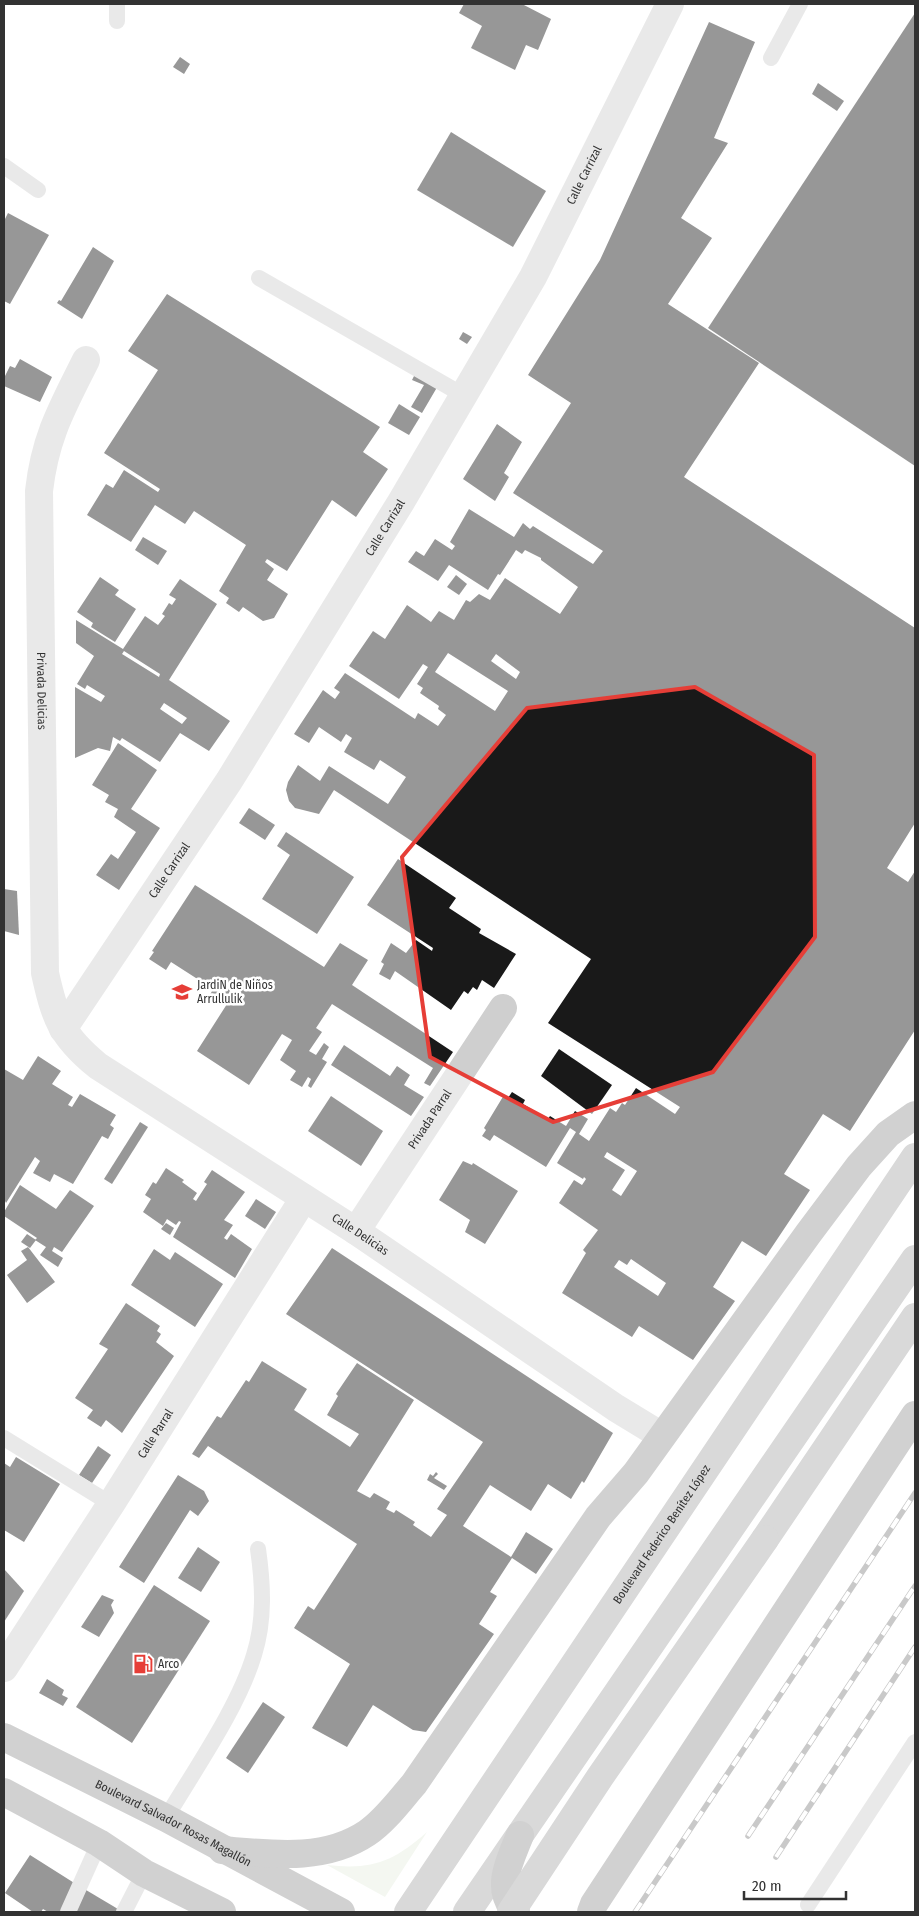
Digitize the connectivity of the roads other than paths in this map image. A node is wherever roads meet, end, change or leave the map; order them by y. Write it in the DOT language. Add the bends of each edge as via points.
graph roads {
  1 [pos="117,4"];
  2 [pos="670,4"];
  3 [pos="800,4"];
  4 [pos="117,22"];
  5 [pos="771,58"];
  6 [pos="4,166"];
  7 [pos="38,190"];
  8 [pos="259,278"];
  9 [pos="86,360"];
  10 [pos="463,395"];
  11 [pos="503,1008"];
  12 [pos="63,1029"];
  13 [pos="915,1115"];
  14 [pos="915,1157"];
  15 [pos="304,1198"];
  16 [pos="356,1231"];
  17 [pos="915,1259"];
  18 [pos="915,1317"];
  19 [pos="915,1415"];
  20 [pos="662,1436"];
  21 [pos="4,1438"];
  22 [pos="111,1504"];
  23 [pos="258,1549"];
  24 [pos="4,1668"];
  25 [pos="4,1737"];
  26 [pos="915,1742"];
  27 [pos="4,1792"];
  28 [pos="166,1818"];
  29 [pos="520,1835"];
  30 [pos="99,1843"];
  31 [pos="222,1850"];
  32 [pos="144,1873"];
  33 [pos="808,1905"];
  34 [pos="589,1910"];
  35 [pos="68,1912"];
  36 [pos="124,1912"];
  37 [pos="181,1912"];
  38 [pos="222,1912"];
  39 [pos="341,1912"];
  40 [pos="408,1912"];
  41 [pos="467,1912"];
  42 [pos="511,1912"];
  43 [pos="516,1912"];
  1 -- 4 [label="lane"];
  2 -- 10 [label="street, Calle Carrizal" via="533,277"];
  3 -- 5 [label="lane"];
  6 -- 7 [label="lane"];
  8 -- 10 [label="lane"];
  9 -- 12 [label="street, Privada Delicias" via="52,428 42,462 39,491 45,973 52,1007"];
  10 -- 12 [label="street, Calle Carrizal" via="229,781"];
  11 -- 16 [label="street, Privada Parral"];
  12 -- 15 [label="street, Calle Delicias" via="70,1042 98,1066"];
  13 -- 20 [label="highway" via="888,1134 859,1166"];
  14 -- 40 [label="main road, Boulevard Federico Benítez López"];
  15 -- 16 [label="street, Calle Delicias"];
  15 -- 22 [label="street, Calle Parral"];
  16 -- 20 [label="street, Calle Delicias"];
  17 -- 29 [label="main road"];
  18 -- 42 [label="main road, bridge"];
  19 -- 34 [label="highway"];
  20 -- 31 [label="highway" via="636,1473 598,1517 414,1784 368,1833 324,1851 285,1855"];
  21 -- 22 [label="lane"];
  22 -- 24 [label="street, Calle Parral"];
  23 -- 28 [label="lane" via="263,1586 254,1654 237,1698"];
  25 -- 28 [label="highway, Boulevard Salvador Rosas Magallón"];
  26 -- 33 [label="lane"];
  27 -- 30 [label="highway"];
  28 -- 31 [label="highway, Boulevard Salvador Rosas Magallón"];
  29 -- 41 [label="main road"];
  29 -- 43 [label="highway" via="506,1872 504,1897"];
  30 -- 32 [label="highway"];
  30 -- 35 [label="lane"];
  31 -- 39 [label="highway, Boulevard Salvador Rosas Magallón"];
  32 -- 36 [label="lane"];
  32 -- 37 [label="highway"];
  32 -- 38 [label="highway"];
}
